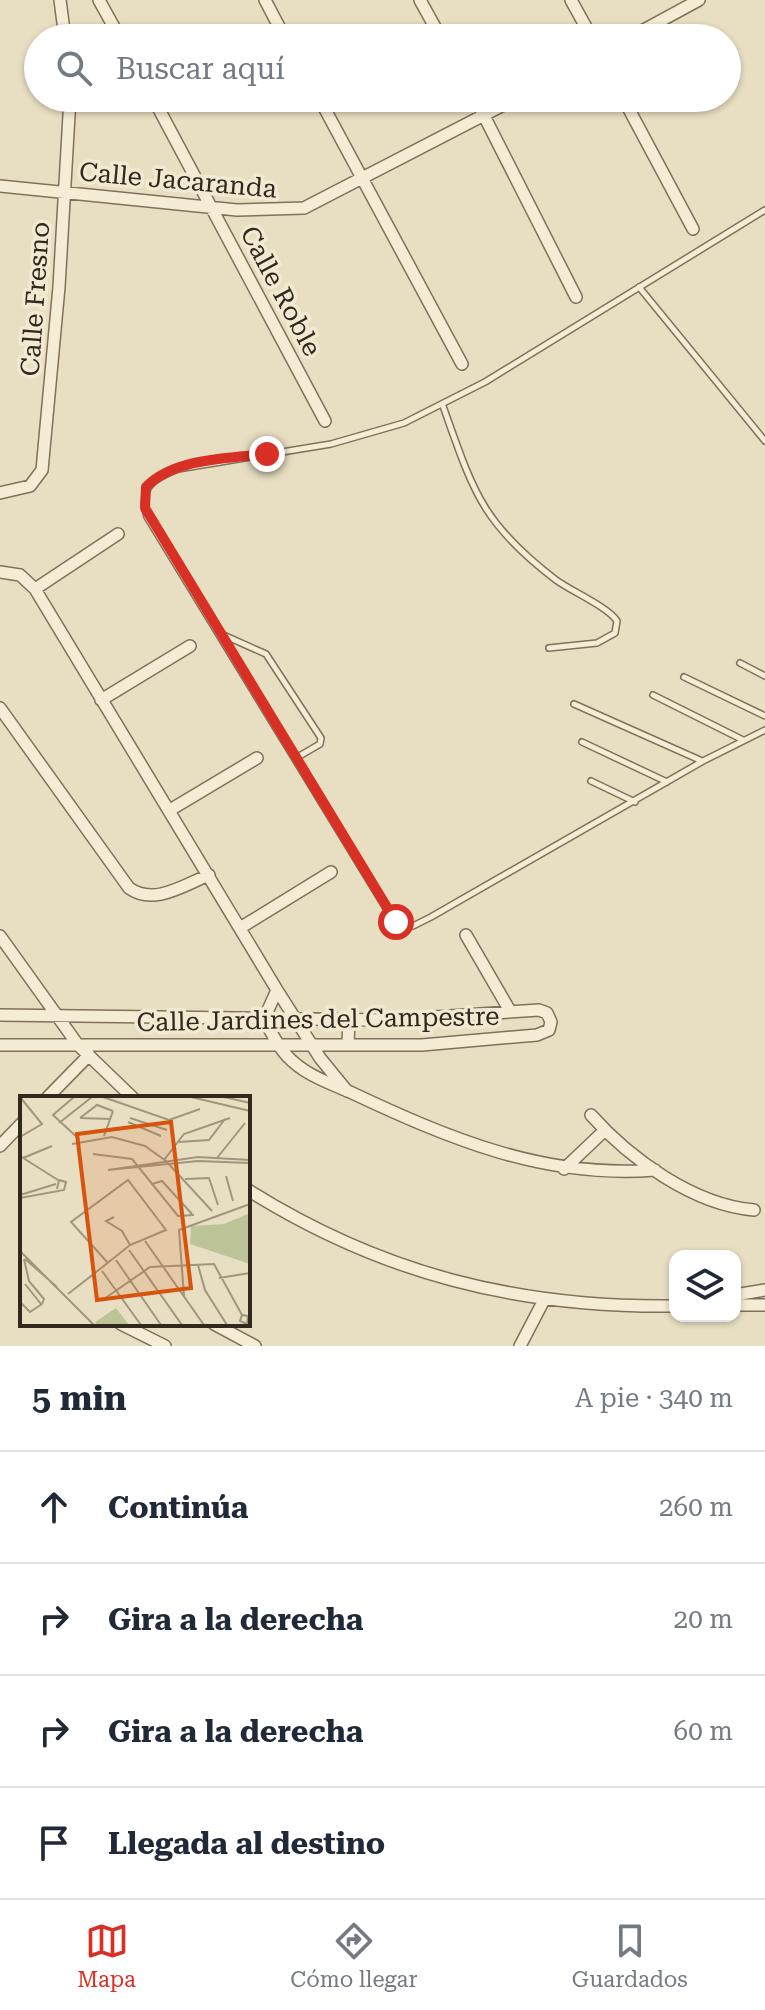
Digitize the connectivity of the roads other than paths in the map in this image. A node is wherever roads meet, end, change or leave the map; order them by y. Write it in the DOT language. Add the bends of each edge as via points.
graph roads {
  1 [pos="60,0"];
  2 [pos="99,0"];
  3 [pos="265,0"];
  4 [pos="420,0"];
  5 [pos="571,0"];
  6 [pos="699,0"];
  7 [pos="63,24"];
  8 [pos="112,24"];
  9 [pos="278,24"];
  10 [pos="433,24"];
  11 [pos="584,24"];
  12 [pos="655,24"];
  13 [pos="69,112"];
  14 [pos="161,112"];
  15 [pos="326,112"];
  16 [pos="483,112"];
  17 [pos="491,112"];
  18 [pos="630,112"];
  19 [pos="485,115"];
  20 [pos="361,181"];
  21 [pos="0,186"];
  22 [pos="65,192"];
  23 [pos="212,207"];
  24 [pos="765,210"];
  25 [pos="693,229"];
  26 [pos="639,287"];
  27 [pos="576,297"];
  28 [pos="462,364"];
  29 [pos="443,406"];
  30 [pos="325,421"];
  31 [pos="765,441"];
  32 [pos="0,493"];
  33 [pos="118,534"];
  34 [pos="0,572"];
  35 [pos="35,589"];
  36 [pos="221,633"];
  37 [pos="190,646"];
  38 [pos="549,648"];
  39 [pos="740,663"];
  40 [pos="765,676"];
  41 [pos="684,677"];
  42 [pos="653,695"];
  43 [pos="101,700"];
  44 [pos="574,704"];
  45 [pos="0,708"];
  46 [pos="765,716"];
  47 [pos="765,730"];
  48 [pos="744,741"];
  49 [pos="582,742"];
  50 [pos="257,758"];
  51 [pos="296,758"];
  52 [pos="703,761"];
  53 [pos="591,781"];
  54 [pos="668,783"];
  55 [pos="636,803"];
  56 [pos="170,810"];
  57 [pos="331,872"];
  58 [pos="209,875"];
  59 [pos="240,928"];
  60 [pos="466,935"];
  61 [pos="0,936"];
  62 [pos="277,990"];
  63 [pos="510,1011"];
  64 [pos="0,1015"];
  65 [pos="57,1017"];
  66 [pos="264,1019"];
  67 [pos="296,1019"];
  68 [pos="349,1020"];
  69 [pos="310,1043"];
  70 [pos="348,1044"];
  71 [pos="0,1045"];
  72 [pos="78,1045"];
  73 [pos="278,1045"];
  74 [pos="89,1055"];
  75 [pos="347,1091"];
  76 [pos="49,1096"];
  77 [pos="131,1096"];
  78 [pos="591,1115"];
  79 [pos="20,1125"];
  80 [pos="605,1130"];
  81 [pos="0,1146"];
  82 [pos="564,1169"];
  83 [pos="655,1170"];
  84 [pos="250,1191"];
  85 [pos="754,1210"];
  86 [pos="765,1290"];
  87 [pos="741,1294"];
  88 [pos="544,1300"];
  89 [pos="741,1305"];
  90 [pos="765,1305"];
  91 [pos="669,1306"];
  92 [pos="125,1326"];
  93 [pos="218,1326"];
  94 [pos="165,1346"];
  95 [pos="255,1346"];
  96 [pos="520,1346"];
  1 -- 7 [label="street"];
  2 -- 8 [label="street"];
  3 -- 9 [label="street"];
  4 -- 10 [label="street"];
  5 -- 11 [label="street"];
  6 -- 12 [label="street"];
  13 -- 22 [label="street, Calle Fresno"];
  14 -- 23 [label="street, Calle Roble"];
  15 -- 20 [label="street"];
  16 -- 19 [label="street"];
  17 -- 19 [label="street, Calle Jacaranda"];
  18 -- 25 [label="street"];
  19 -- 20 [label="street, Calle Jacaranda"];
  19 -- 27 [label="street"];
  20 -- 23 [label="street, Calle Jacaranda" via="304,208 266,212"];
  20 -- 28 [label="street"];
  21 -- 22 [label="street, Calle Jacaranda"];
  22 -- 23 [label="street, Calle Jacaranda"];
  22 -- 32 [label="street, Calle Fresno" via="42,470 30,486"];
  23 -- 30 [label="street, Calle Roble"];
  24 -- 26 [label="lane"];
  26 -- 29 [label="lane"];
  26 -- 31 [label="lane"];
  29 -- 36 [label="lane" via="368,435 198,463 151,482 143,494 147,517"];
  29 -- 38 [label="lane" via="472,488 496,525 539,567 617,621 615,633 604,641"];
  33 -- 35 [label="street"];
  34 -- 35 [label="street" via="20,575"];
  35 -- 43 [label="street"];
  36 -- 51 [label="lane"];
  36 -- 51 [label="lane" via="267,656 321,738 320,744"];
  37 -- 43 [label="street"];
  39 -- 40 [label="lane"];
  41 -- 46 [label="lane"];
  42 -- 48 [label="lane"];
  43 -- 56 [label="street"];
  44 -- 52 [label="lane"];
  45 -- 58 [label="street" via="129,888 155,896"];
  47 -- 48 [label="lane"];
  48 -- 52 [label="lane"];
  49 -- 54 [label="lane"];
  50 -- 56 [label="street"];
  51 -- 55 [label="lane" via="390,915 407,926"];
  52 -- 54 [label="lane"];
  53 -- 55 [label="lane"];
  54 -- 55 [label="lane"];
  56 -- 58 [label="street"];
  57 -- 59 [label="street"];
  58 -- 59 [label="street"];
  59 -- 62 [label="street"];
  60 -- 63 [label="street"];
  61 -- 65 [label="street"];
  62 -- 66 [label="street"];
  62 -- 67 [label="street"];
  63 -- 68 [label="street, Calle Jardines del Campestre"];
  63 -- 70 [label="street, Calle Jardines del Campestre" via="544,1011 550,1028 537,1035 475,1043"];
  64 -- 65 [label="street, Calle Jardines del Campestre"];
  65 -- 66 [label="street, Calle Jardines del Campestre"];
  65 -- 72 [label="street"];
  66 -- 67 [label="street, Calle Jardines del Campestre"];
  66 -- 73 [label="street"];
  67 -- 68 [label="street, Calle Jardines del Campestre"];
  67 -- 69 [label="street"];
  68 -- 70 [label="street"];
  69 -- 70 [label="street, Calle Jardines del Campestre"];
  69 -- 73 [label="street, Calle Jardines del Campestre"];
  69 -- 75 [label="street"];
  71 -- 72 [label="street, Calle Jardines del Campestre"];
  72 -- 73 [label="street, Calle Jardines del Campestre"];
  72 -- 74 [label="street"];
  73 -- 75 [label="street" via="307,1072"];
  74 -- 76 [label="street"];
  74 -- 77 [label="street"];
  75 -- 82 [label="street" via="432,1131"];
  78 -- 80 [label="street"];
  79 -- 81 [label="street"];
  80 -- 82 [label="street"];
  80 -- 83 [label="street"];
  82 -- 83 [label="street"];
  83 -- 85 [label="street" via="716,1204"];
  84 -- 88 [label="street" via="307,1224 407,1269"];
  86 -- 87 [label="street"];
  88 -- 91 [label="street"];
  88 -- 96 [label="street"];
  89 -- 90 [label="street"];
  92 -- 94 [label="street"];
  93 -- 95 [label="street"];
}
